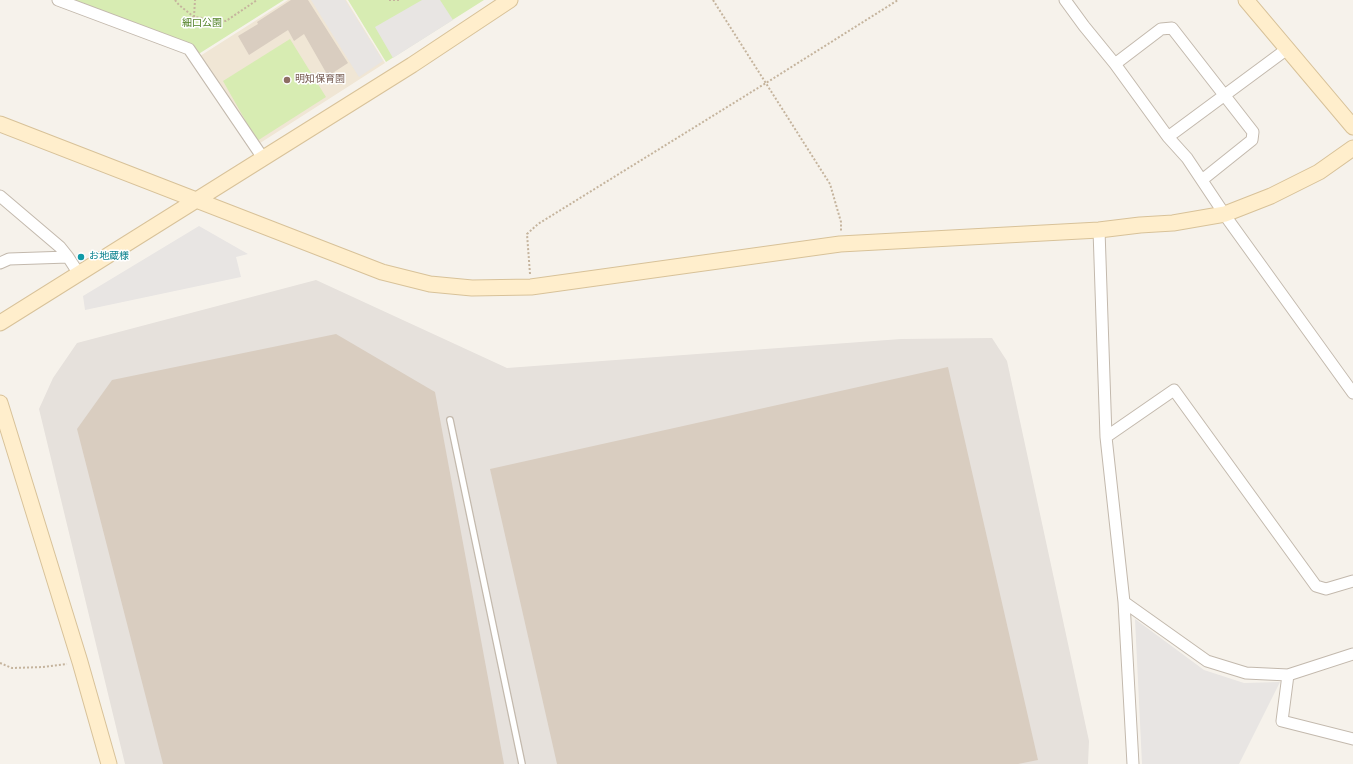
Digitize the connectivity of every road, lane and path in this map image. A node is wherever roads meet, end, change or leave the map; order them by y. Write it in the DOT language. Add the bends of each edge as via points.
graph roads {
  1 [pos="58,0"];
  2 [pos="175,0"];
  3 [pos="195,0"];
  4 [pos="257,0"];
  5 [pos="389,0"];
  6 [pos="399,0"];
  7 [pos="510,0"];
  8 [pos="713,0"];
  9 [pos="898,0"];
  10 [pos="1066,0"];
  11 [pos="1246,0"];
  12 [pos="194,17"];
  13 [pos="1287,49"];
  14 [pos="1115,64"];
  15 [pos="766,83"];
  16 [pos="1224,95"];
  17 [pos="0,124"];
  18 [pos="1353,127"];
  19 [pos="1168,137"];
  20 [pos="1353,148"];
  21 [pos="263,158"];
  22 [pos="1202,180"];
  23 [pos="0,196"];
  24 [pos="196,200"];
  25 [pos="1225,214"];
  26 [pos="1099,230"];
  27 [pos="840,244"];
  28 [pos="68,257"];
  29 [pos="0,263"];
  30 [pos="79,274"];
  31 [pos="531,287"];
  32 [pos="0,323"];
  33 [pos="1353,393"];
  34 [pos="0,403"];
  35 [pos="450,420"];
  36 [pos="1106,437"];
  37 [pos="1353,581"];
  38 [pos="1124,602"];
  39 [pos="1353,654"];
  40 [pos="80,662"];
  41 [pos="0,663"];
  42 [pos="1288,675"];
  43 [pos="1353,739"];
  44 [pos="109,764"];
  45 [pos="522,764"];
  46 [pos="1133,764"];
  1 -- 21 [label="street" via="189,49"];
  2 -- 12 [label="path"];
  3 -- 12 [label="path"];
  4 -- 12 [label="path" via="226,21"];
  5 -- 6 [label="path"];
  7 -- 21 [label="street"];
  8 -- 15 [label="path"];
  9 -- 15 [label="path"];
  10 -- 14 [label="street"];
  11 -- 13 [label="street"];
  13 -- 16 [label="street"];
  13 -- 18 [label="street"];
  14 -- 16 [label="street" via="1161,29 1172,28"];
  14 -- 19 [label="street"];
  15 -- 27 [label="path" via="830,184 841,222"];
  15 -- 31 [label="path" via="538,224 527,234"];
  16 -- 19 [label="street"];
  16 -- 22 [label="street" via="1253,132 1252,140"];
  17 -- 24 [label="street"];
  19 -- 22 [label="street"];
  20 -- 25 [label="street" via="1319,172 1271,196"];
  21 -- 24 [label="street"];
  22 -- 25 [label="street"];
  23 -- 28 [label="street" via="60,247"];
  24 -- 30 [label="street"];
  24 -- 31 [label="street" via="382,272 430,284 472,288"];
  25 -- 26 [label="street" via="1173,223"];
  25 -- 33 [label="street"];
  26 -- 27 [label="street"];
  26 -- 36 [label="street"];
  27 -- 31 [label="street"];
  28 -- 29 [label="street" via="9,259"];
  28 -- 30 [label="street"];
  30 -- 32 [label="street"];
  34 -- 40 [label="street"];
  35 -- 45 [label="lane"];
  36 -- 37 [label="street" via="1174,390 1316,586 1326,589"];
  36 -- 38 [label="street"];
  38 -- 42 [label="street" via="1207,660 1246,673"];
  38 -- 46 [label="street"];
  39 -- 42 [label="street"];
  40 -- 41 [label="path" via="12,668"];
  40 -- 44 [label="street"];
  42 -- 43 [label="street" via="1282,721"];
}
